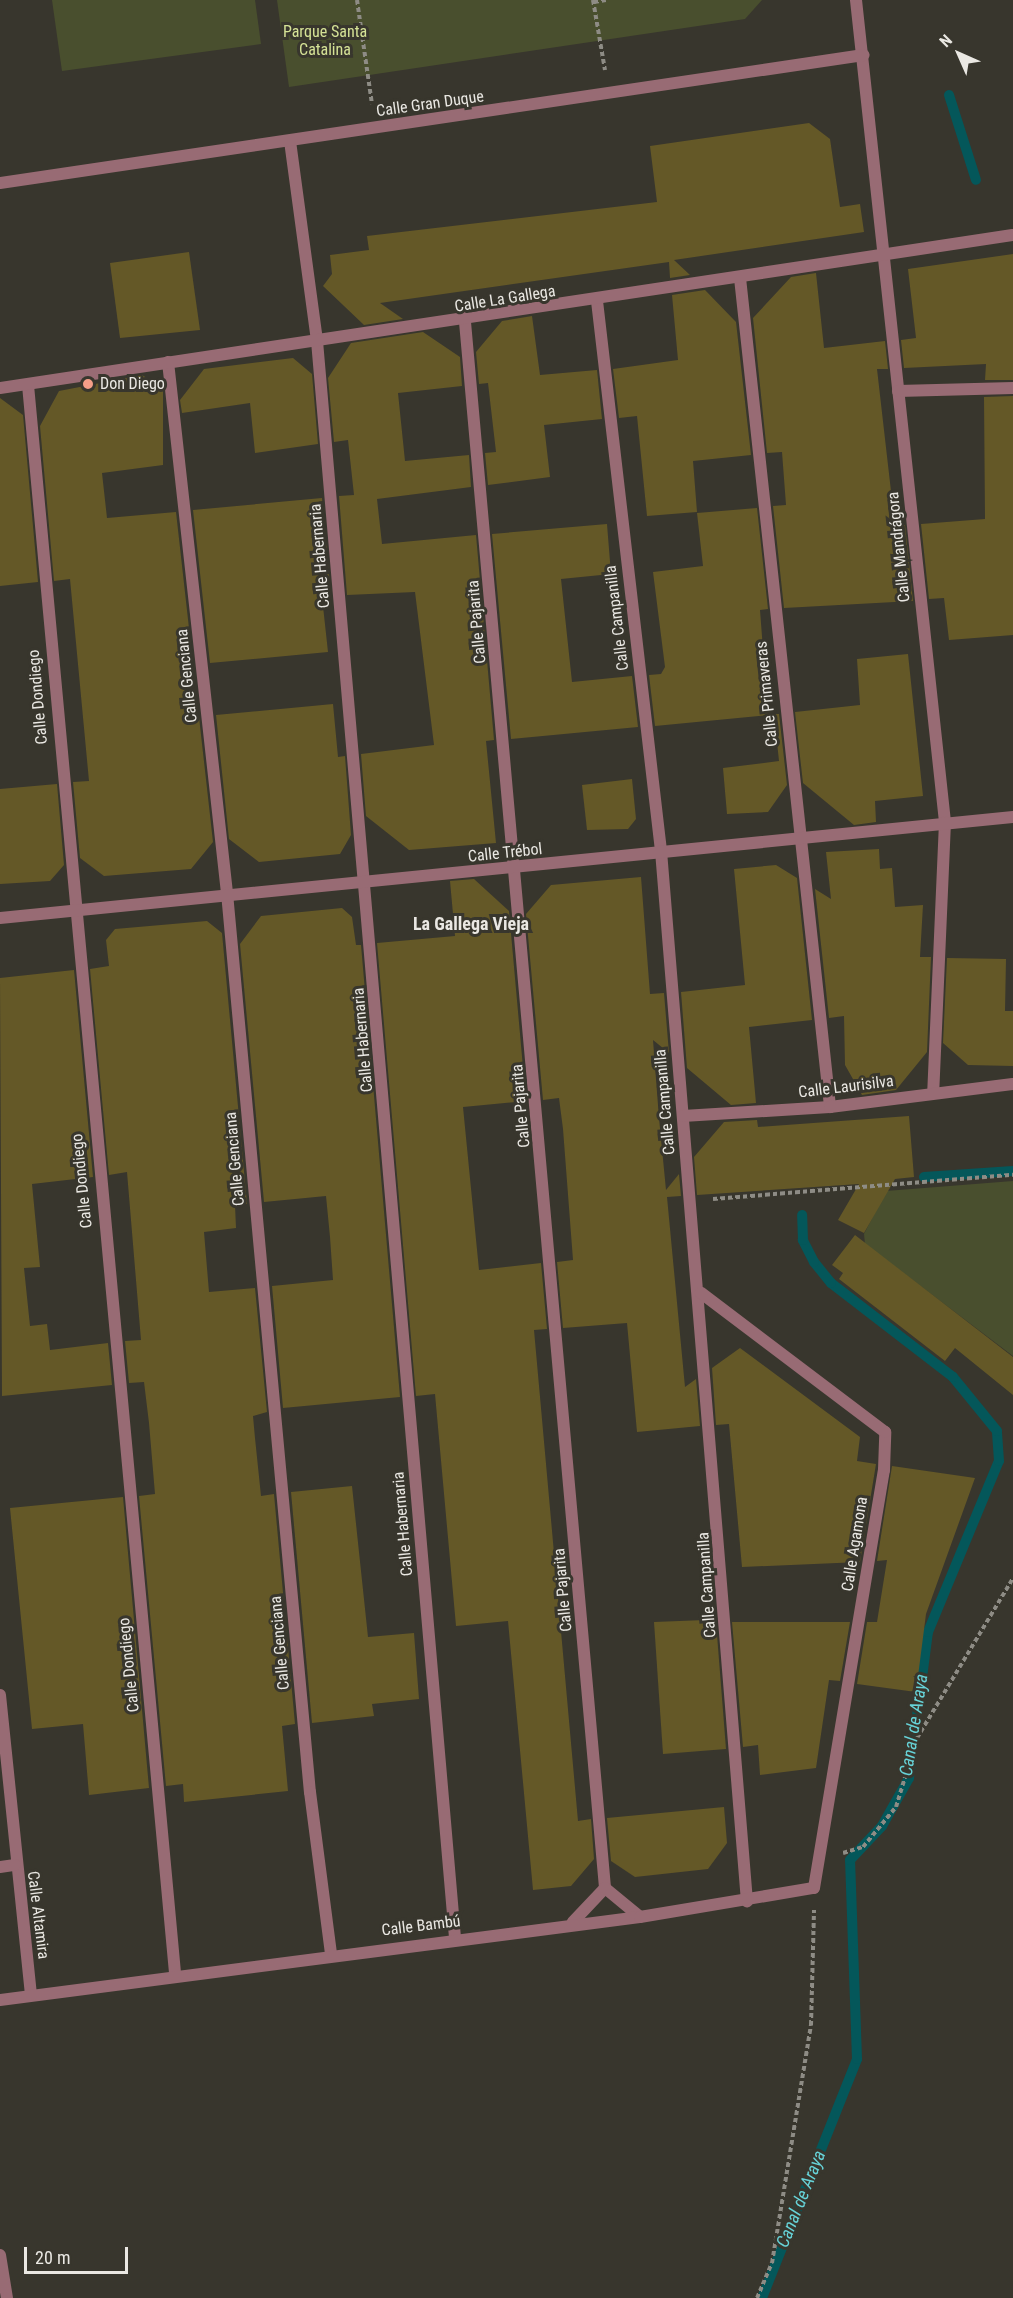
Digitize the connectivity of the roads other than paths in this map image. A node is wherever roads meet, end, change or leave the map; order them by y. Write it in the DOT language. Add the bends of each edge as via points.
graph roads {
  1 [pos="855,0"];
  2 [pos="864,55"];
  3 [pos="290,141"];
  4 [pos="0,183"];
  5 [pos="1013,235"];
  6 [pos="881,254"];
  7 [pos="740,278"];
  8 [pos="597,301"];
  9 [pos="465,322"];
  10 [pos="317,341"];
  11 [pos="168,362"];
  12 [pos="28,385"];
  13 [pos="0,388"];
  14 [pos="1013,388"];
  15 [pos="898,391"];
  16 [pos="1013,817"];
  17 [pos="945,822"];
  18 [pos="799,838"];
  19 [pos="661,851"];
  20 [pos="518,868"];
  21 [pos="367,884"];
  22 [pos="227,893"];
  23 [pos="73,911"];
  24 [pos="0,918"];
  25 [pos="1013,1084"];
  26 [pos="933,1093"];
  27 [pos="830,1107"];
  28 [pos="683,1116"];
  29 [pos="701,1293"];
  30 [pos="0,1695"];
  31 [pos="15,1865"];
  32 [pos="0,1867"];
  33 [pos="605,1888"];
  34 [pos="814,1888"];
  35 [pos="747,1901"];
  36 [pos="640,1917"];
  37 [pos="573,1922"];
  38 [pos="455,1938"];
  39 [pos="331,1954"];
  40 [pos="175,1974"];
  41 [pos="31,1995"];
  42 [pos="0,2000"];
  43 [pos="0,2255"];
  44 [pos="6,2298"];
  1 -- 2 [label="street, Calle Mandrágora"];
  2 -- 3 [label="street, Calle Gran Duque"];
  2 -- 6 [label="street, Calle Mandrágora"];
  3 -- 4 [label="street, Calle Gran Duque"];
  3 -- 10 [label="street, Calle Habernaria"];
  5 -- 6 [label="street, Calle La Gallega"];
  6 -- 7 [label="street, Calle La Gallega"];
  6 -- 15 [label="street, Calle Mandrágora"];
  7 -- 8 [label="street, Calle La Gallega"];
  7 -- 18 [label="street, Calle Primaveras"];
  8 -- 9 [label="street, Calle La Gallega"];
  8 -- 19 [label="street, Calle Campanilla"];
  9 -- 10 [label="street, Calle La Gallega"];
  9 -- 20 [label="street, Calle Pajarita"];
  10 -- 11 [label="street, Calle La Gallega"];
  10 -- 21 [label="street, Calle Habernaria"];
  11 -- 12 [label="street, Calle La Gallega"];
  11 -- 22 [label="street, Calle Genciana"];
  12 -- 13 [label="street, Calle La Gallega"];
  12 -- 23 [label="street, Calle Dondiego"];
  14 -- 15 [label="street"];
  15 -- 17 [label="street, Calle Mandrágora"];
  16 -- 17 [label="street, Calle Trébol"];
  17 -- 18 [label="street, Calle Trébol"];
  17 -- 26 [label="street, Calle Mandrágora"];
  18 -- 19 [label="street, Calle Trébol"];
  18 -- 27 [label="street, Calle Primaveras"];
  19 -- 20 [label="street, Calle Trébol"];
  19 -- 28 [label="street, Calle Campanilla"];
  20 -- 21 [label="street, Calle Trébol"];
  20 -- 33 [label="street, Calle Pajarita"];
  21 -- 22 [label="street, Calle Trébol"];
  21 -- 38 [label="street, Calle Habernaria"];
  22 -- 23 [label="street, Calle Trébol"];
  22 -- 39 [label="street, Calle Genciana" via="310,1792"];
  23 -- 24 [label="street, Calle Trébol"];
  23 -- 40 [label="street, Calle Dondiego"];
  25 -- 26 [label="street, Calle Laurisilva"];
  26 -- 27 [label="street, Calle Laurisilva"];
  27 -- 28 [label="street, Calle Laurisilva"];
  28 -- 29 [label="street, Calle Campanilla"];
  29 -- 34 [label="street, Calle Agamona" via="885,1432 882,1482"];
  29 -- 35 [label="street, Calle Campanilla"];
  30 -- 31 [label="street, Calle Altamira"];
  31 -- 32 [label="street"];
  31 -- 41 [label="street, Calle Altamira"];
  33 -- 36 [label="street"];
  33 -- 37 [label="street"];
  34 -- 35 [label="street, Calle Bambú"];
  35 -- 36 [label="street, Calle Bambú"];
  36 -- 37 [label="street, Calle Bambú"];
  37 -- 38 [label="street, Calle Bambú"];
  38 -- 39 [label="street, Calle Bambú"];
  39 -- 40 [label="street, Calle Bambú"];
  40 -- 41 [label="street, Calle Bambú"];
  41 -- 42 [label="street, Calle Bambú"];
  43 -- 44 [label="street"];
}
